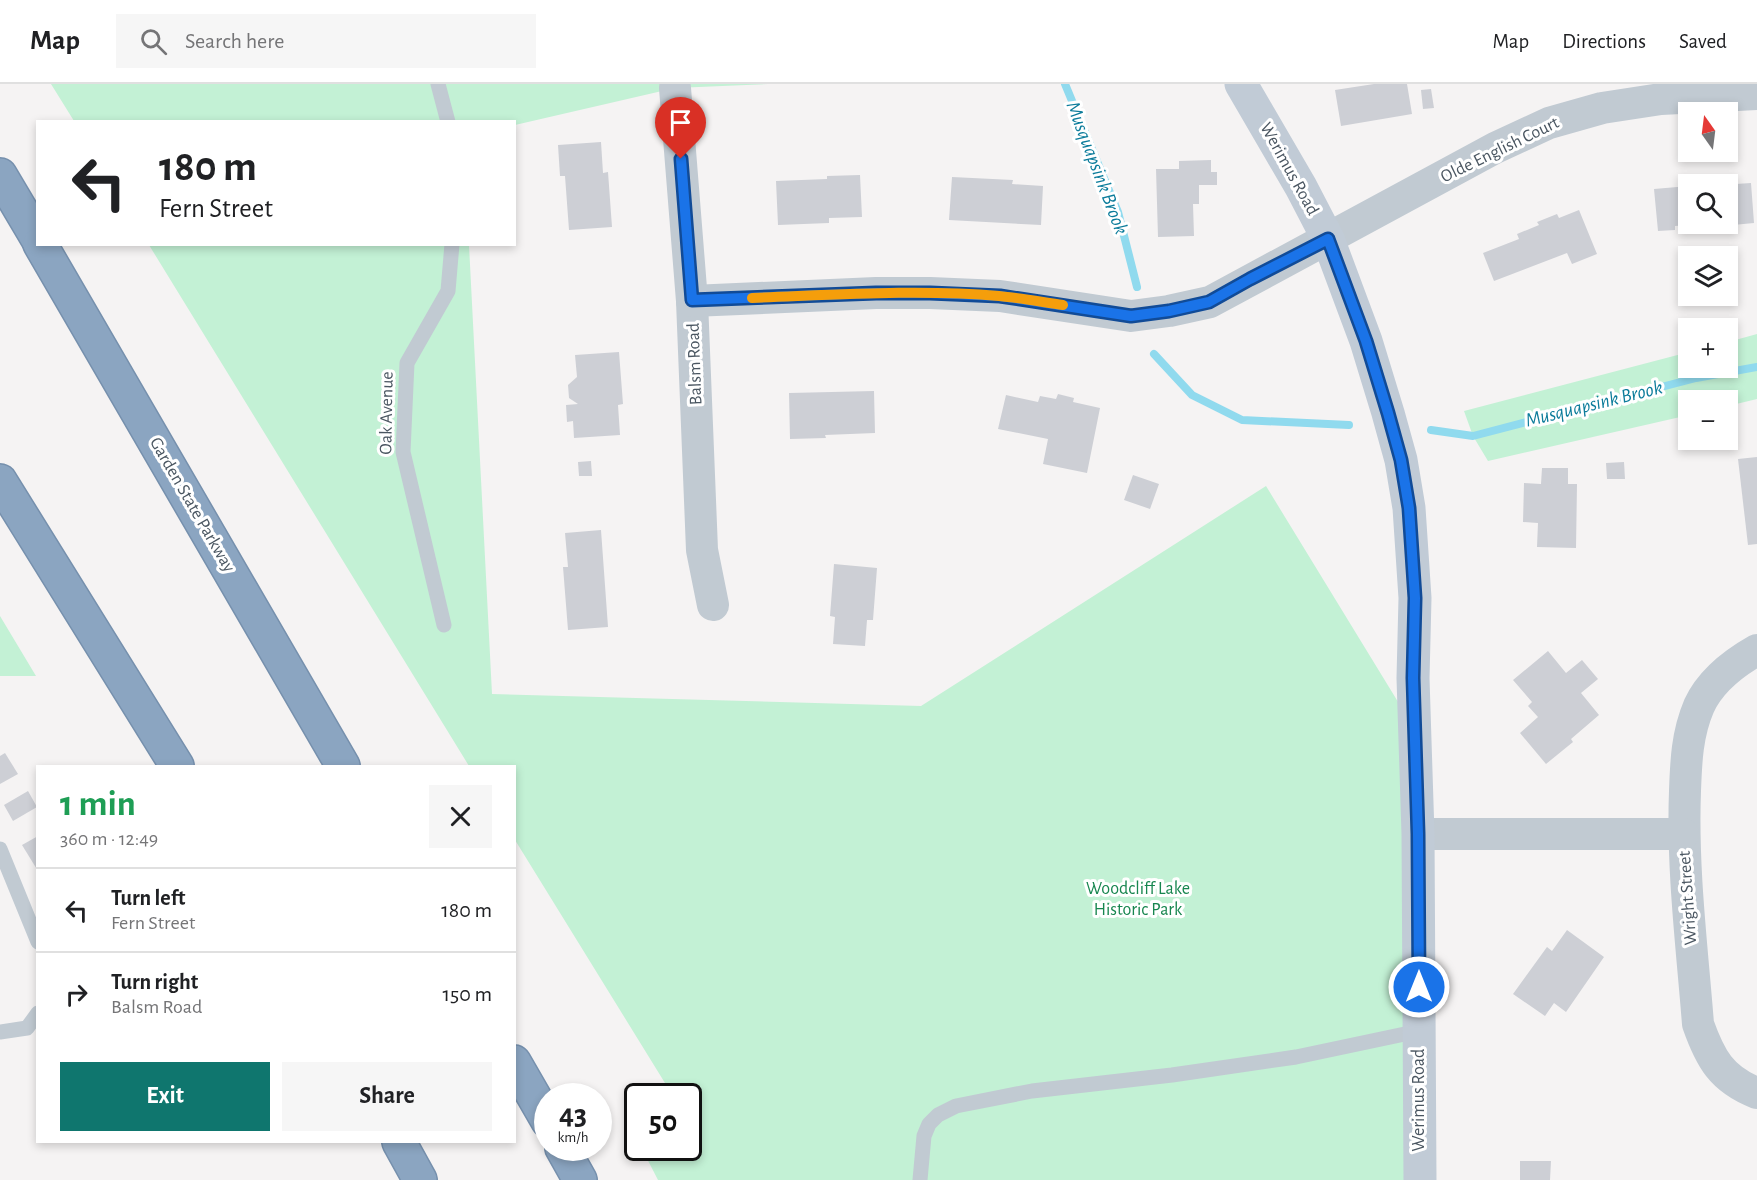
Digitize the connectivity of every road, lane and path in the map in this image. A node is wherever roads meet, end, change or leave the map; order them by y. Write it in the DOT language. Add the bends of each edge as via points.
graph roads {
  1 [pos="438,84"];
  2 [pos="1240,84"];
  3 [pos="675,88"];
  4 [pos="1757,94"];
  5 [pos="447,120"];
  6 [pos="0,175"];
  7 [pos="36,236"];
  8 [pos="1328,239"];
  9 [pos="41,246"];
  10 [pos="452,246"];
  11 [pos="692,300"];
  12 [pos="0,482"];
  13 [pos="713,604"];
  14 [pos="444,624"];
  15 [pos="1757,650"];
  16 [pos="335,764"];
  17 [pos="176,765"];
  18 [pos="1418,834"];
  19 [pos="1683,834"];
  20 [pos="0,849"];
  21 [pos="36,937"];
  22 [pos="36,1016"];
  23 [pos="1419,1031"];
  24 [pos="0,1032"];
  25 [pos="516,1065"];
  26 [pos="1757,1093"];
  27 [pos="534,1097"];
  28 [pos="400,1143"];
  29 [pos="569,1161"];
  30 [pos="420,1180"];
  31 [pos="580,1180"];
  32 [pos="920,1180"];
  33 [pos="1420,1180"];
  1 -- 5 [label="lane"];
  2 -- 8 [label="main road, Werimus Road"];
  3 -- 11 [label="street, Balsm Road"];
  4 -- 8 [label="street, Olde English Court" via="1661,99 1602,108 1549,123"];
  6 -- 7 [label="highway"];
  8 -- 11 [label="street, Olde English Court" via="1209,302 1131,316 1000,296 930,293"];
  8 -- 18 [label="main road, Werimus Road" via="1388,413 1409,508 1415,598 1413,678"];
  9 -- 16 [label="highway, Garden State Parkway"];
  10 -- 14 [label="lane, Oak Avenue" via="448,291 407,363 403,452"];
  11 -- 13 [label="street, Balsm Road" via="702,550"];
  12 -- 17 [label="highway"];
  15 -- 19 [label="street" via="1717,680 1700,705 1689,733"];
  18 -- 19 [label="street, Wright Street"];
  18 -- 23 [label="main road, Werimus Road"];
  19 -- 26 [label="street, Wright Street" via="1698,1024 1707,1050 1722,1071"];
  20 -- 21 [label="lane"];
  22 -- 24 [label="lane" via="27,1028"];
  23 -- 32 [label="lane" via="1296,1057 1172,1076 1032,1091 956,1106 929,1124 924,1136"];
  23 -- 33 [label="main road, Werimus Road"];
  25 -- 27 [label="highway"];
  28 -- 30 [label="highway"];
  29 -- 31 [label="highway"];
}
